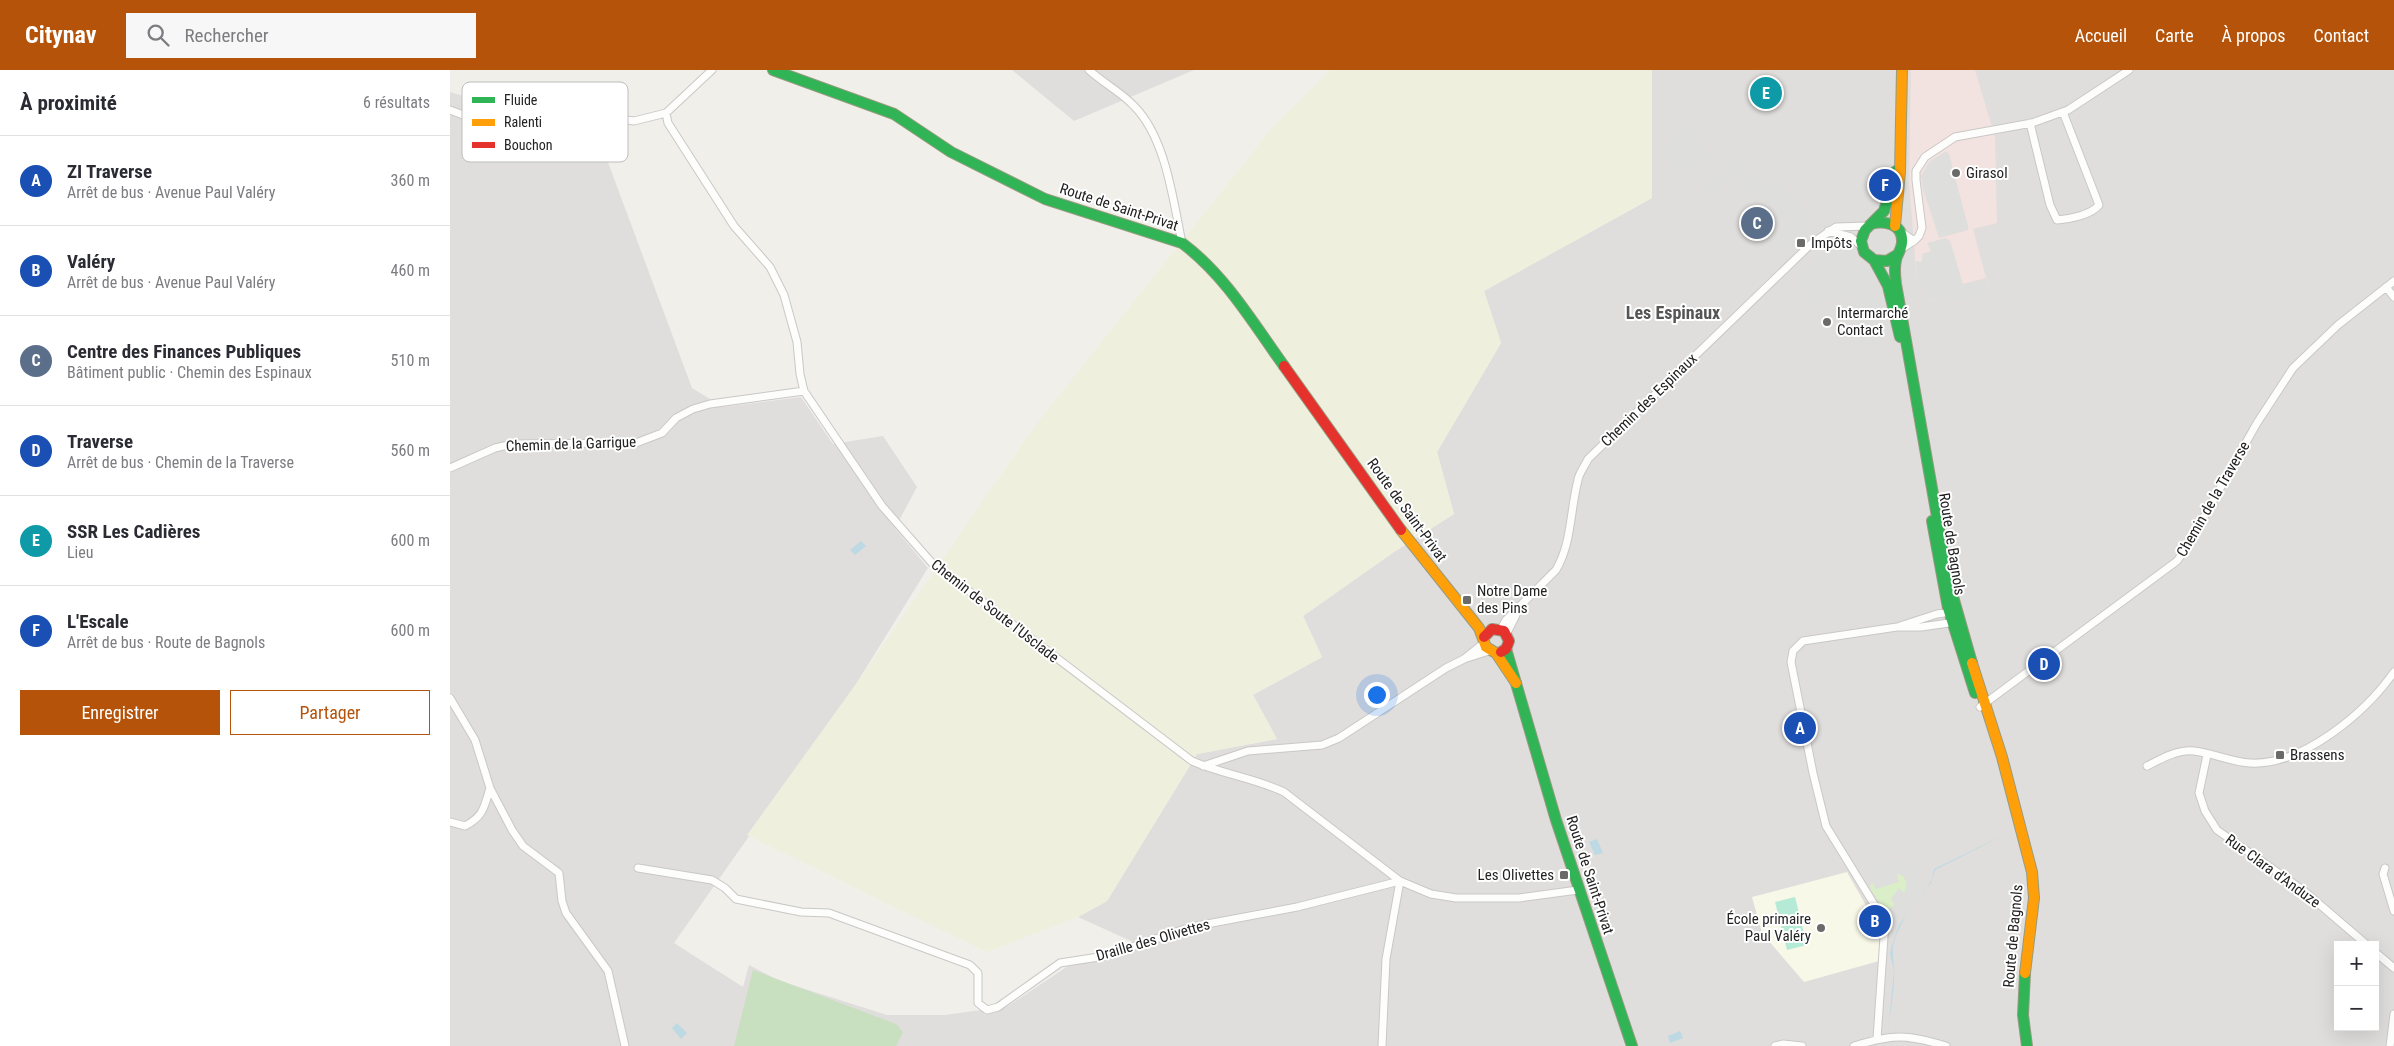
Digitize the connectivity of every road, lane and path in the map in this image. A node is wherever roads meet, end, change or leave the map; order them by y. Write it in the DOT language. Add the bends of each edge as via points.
graph roads {
  1 [pos="712,70"];
  2 [pos="773,70"];
  3 [pos="1089,70"];
  4 [pos="1902,70"];
  5 [pos="2129,70"];
  6 [pos="450,110"];
  7 [pos="2063,112"];
  8 [pos="666,113"];
  9 [pos="462,115"];
  10 [pos="628,120"];
  11 [pos="2030,123"];
  12 [pos="1900,160"];
  13 [pos="1870,225"];
  14 [pos="1896,227"];
  15 [pos="1828,232"];
  16 [pos="1914,241"];
  17 [pos="1182,243"];
  18 [pos="1862,247"];
  19 [pos="1899,252"];
  20 [pos="1874,260"];
  21 [pos="2394,281"];
  22 [pos="2386,287"];
  23 [pos="2394,297"];
  24 [pos="1905,342"];
  25 [pos="804,391"];
  26 [pos="450,468"];
  27 [pos="1953,617"];
  28 [pos="1897,627"];
  29 [pos="1493,639"];
  30 [pos="1506,649"];
  31 [pos="2394,672"];
  32 [pos="1516,683"];
  33 [pos="450,698"];
  34 [pos="1983,705"];
  35 [pos="2207,755"];
  36 [pos="1203,766"];
  37 [pos="2147,766"];
  38 [pos="490,788"];
  39 [pos="450,822"];
  40 [pos="638,868"];
  41 [pos="2385,868"];
  42 [pos="1400,881"];
  43 [pos="1578,890"];
  44 [pos="2394,911"];
  45 [pos="2362,941"];
  46 [pos="2379,955"];
  47 [pos="2394,968"];
  48 [pos="2394,1014"];
  49 [pos="1878,1039"];
  50 [pos="625,1046"];
  51 [pos="1382,1046"];
  52 [pos="1632,1046"];
  53 [pos="1775,1046"];
  54 [pos="1802,1046"];
  55 [pos="1854,1046"];
  56 [pos="1946,1046"];
  57 [pos="2027,1046"];
  58 [pos="2390,1046"];
  1 -- 8 [label="street"];
  2 -- 17 [label="street, Route de Saint-Privat" via="894,114 951,152 1045,199"];
  3 -- 17 [label="street" via="1134,106 1152,129"];
  4 -- 12 [label="street"];
  5 -- 7 [label="street"];
  6 -- 9 [label="street"];
  7 -- 11 [label="street"];
  7 -- 11 [label="street" via="2099,204 2096,209 2067,220 2057,220 2050,206"];
  8 -- 10 [label="street"];
  8 -- 25 [label="street, Chemin de Soute l'Usclade" via="668,124 718,202 770,267 784,295 797,342"];
  11 -- 16 [label="street" via="1955,137 1925,158 1916,171 1922,228"];
  12 -- 13 [label="street" via="1884,211"];
  12 -- 14 [label="street"];
  13 -- 14 [label="street" via="1884,221"];
  13 -- 15 [label="street, Chemin des Espinaux" via="1836,227"];
  13 -- 18 [label="street" via="1862,236"];
  14 -- 16 [label="street"];
  14 -- 19 [label="street" via="1902,238"];
  15 -- 18 [label="street" via="1851,237"];
  15 -- 29 [label="street, Chemin des Espinaux" via="1811,244 1588,459 1578,478 1565,550 1556,570"];
  16 -- 19 [label="street"];
  17 -- 29 [label="street, Route de Saint-Privat" via="1220,277 1420,556"];
  18 -- 20 [label="street"];
  19 -- 20 [label="street" via="1887,261"];
  19 -- 24 [label="street" via="1895,270"];
  20 -- 24 [label="street" via="1888,286"];
  21 -- 22 [label="street, Chemin de la Traverse"];
  22 -- 23 [label="street"];
  22 -- 34 [label="street, Chemin de la Traverse" via="2338,325 2293,368 2176,561"];
  24 -- 27 [label="street, Route de Bagnols" via="1940,560"];
  25 -- 26 [label="street, Chemin de la Garrigue" via="693,409 676,418 662,433 636,443 502,446"];
  25 -- 36 [label="street, Chemin de Soute l'Usclade" via="882,506 932,563 1192,761"];
  27 -- 28 [label="street"];
  27 -- 28 [label="street" via="1921,627"];
  27 -- 34 [label="street, Route de Bagnols"];
  28 -- 49 [label="street" via="1803,642 1793,651 1791,662 1812,773 1826,826 1885,922"];
  29 -- 30 [label="street"];
  29 -- 30 [label="street, Route de Saint-Privat" via="1509,641"];
  29 -- 32 [label="street, Route de Saint-Privat"];
  29 -- 36 [label="street" via="1338,738 1322,745 1248,751"];
  30 -- 32 [label="street, Route de Saint-Privat"];
  31 -- 35 [label="street" via="2358,712 2304,752 2251,763"];
  32 -- 43 [label="street, Route de Saint-Privat"];
  33 -- 38 [label="street" via="475,740"];
  34 -- 57 [label="street, Route de Bagnols" via="2032,872 2034,898 2023,997"];
  35 -- 37 [label="street" via="2193,751 2173,754"];
  35 -- 45 [label="street, Rue Clara d'Anduze" via="2199,793 2218,830 2304,891"];
  36 -- 42 [label="street, Chemin de Soute l'Usclade" via="1284,792"];
  38 -- 39 [label="street" via="482,813 475,820 465,826"];
  38 -- 50 [label="street" via="523,846 559,873 566,913 608,971"];
  40 -- 42 [label="street, Draille des Olivettes" via="712,880 736,899 801,912 829,913 970,965 978,973 978,1003 987,1010 998,1007 1060,963 1105,956 1191,927 1297,907"];
  41 -- 44 [label="street" via="2383,874"];
  42 -- 43 [label="street" via="1431,894 1456,898 1518,898"];
  42 -- 51 [label="street" via="1386,959"];
  43 -- 52 [label="street, Route de Saint-Privat"];
  46 -- 47 [label="street"];
  48 -- 58 [label="street"];
  49 -- 55 [label="street"];
  49 -- 56 [label="street" via="1908,1036"];
  53 -- 54 [label="street"];
}
